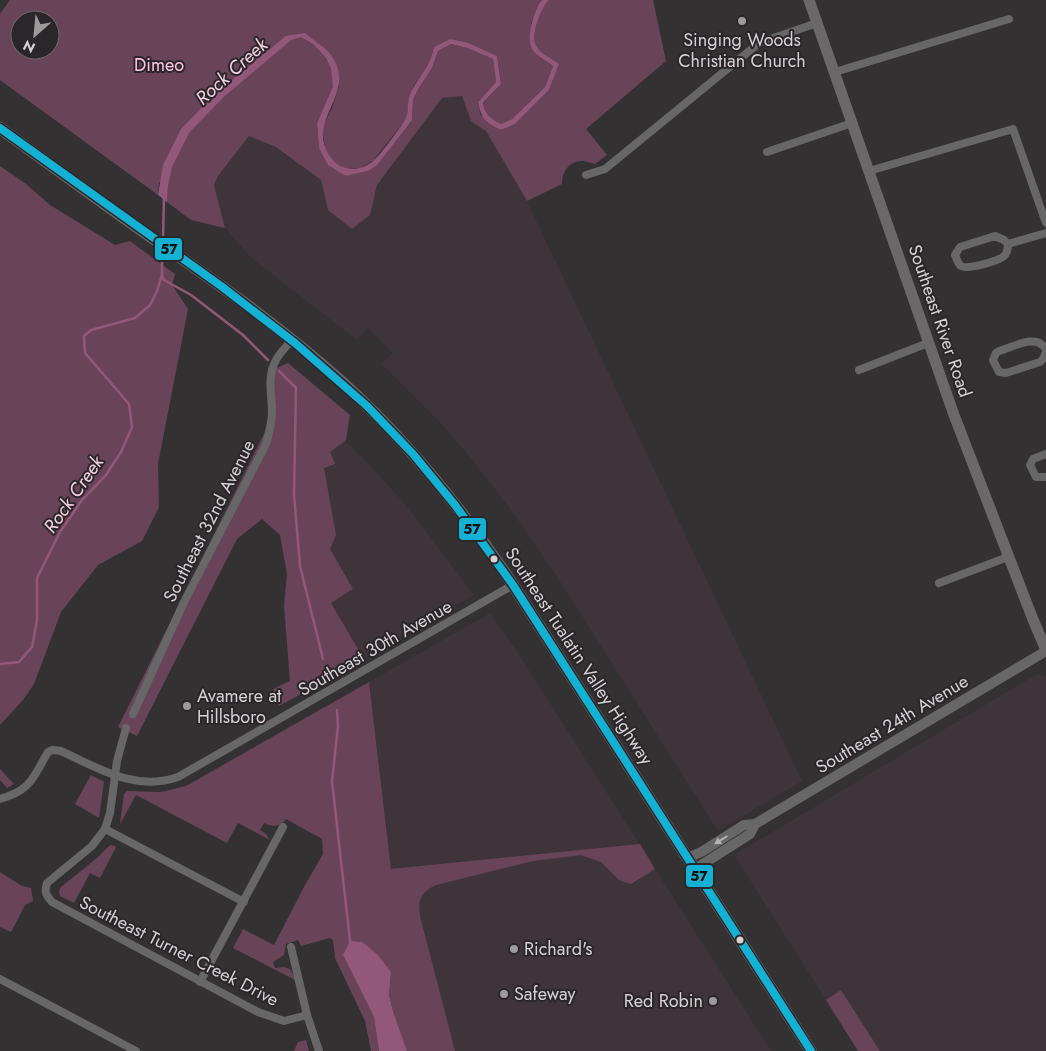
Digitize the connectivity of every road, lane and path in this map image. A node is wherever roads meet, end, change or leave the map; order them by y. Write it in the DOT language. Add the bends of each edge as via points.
graph roads {
  1 [pos="809,0"];
  2 [pos="1009,19"];
  3 [pos="818,23"];
  4 [pos="835,72"];
  5 [pos="852,123"];
  6 [pos="0,128"];
  7 [pos="767,152"];
  8 [pos="869,171"];
  9 [pos="586,175"];
  10 [pos="1046,224"];
  11 [pos="1046,233"];
  12 [pos="1008,244"];
  13 [pos="292,340"];
  14 [pos="928,343"];
  15 [pos="1046,350"];
  16 [pos="859,370"];
  17 [pos="1046,454"];
  18 [pos="1046,477"];
  19 [pos="1008,557"];
  20 [pos="939,583"];
  21 [pos="513,585"];
  22 [pos="1046,650"];
  23 [pos="134,714"];
  24 [pos="126,728"];
  25 [pos="114,776"];
  26 [pos="0,799"];
  27 [pos="755,824"];
  28 [pos="283,827"];
  29 [pos="105,829"];
  30 [pos="688,858"];
  31 [pos="695,869"];
  32 [pos="244,902"];
  33 [pos="291,946"];
  34 [pos="0,979"];
  35 [pos="200,982"];
  36 [pos="307,1015"];
  37 [pos="136,1051"];
  38 [pos="318,1051"];
  39 [pos="811,1051"];
  1 -- 3 [label="main road, Southeast River Road"];
  2 -- 4 [label="street"];
  3 -- 4 [label="main road, Southeast River Road"];
  3 -- 9 [label="street" via="759,43 605,169"];
  4 -- 5 [label="main road, Southeast River Road"];
  5 -- 7 [label="street"];
  5 -- 8 [label="main road, Southeast River Road"];
  6 -- 13 [label="main road, Southeast Tualatin Valley Highway"];
  8 -- 10 [label="street" via="1013,129"];
  8 -- 14 [label="main road, Southeast River Road"];
  11 -- 12 [label="street"];
  12 -- 12 [label="street" via="1008,251 1002,258 970,267 958,264 955,255 960,247 991,237 1001,238"];
  13 -- 21 [label="main road, Southeast Tualatin Valley Highway" via="344,384 399,440 452,501"];
  13 -- 23 [label="street, Southeast 32nd Avenue" via="274,364 270,381 271,421 266,444 184,602"];
  14 -- 16 [label="street"];
  14 -- 19 [label="main road, Southeast River Road"];
  15 -- 15 [label="street" via="1039,342 1031,341 999,351 994,360 999,372 1006,374 1040,362"];
  17 -- 18 [label="street" via="1033,459 1030,465 1036,477"];
  19 -- 20 [label="street"];
  19 -- 22 [label="main road, Southeast River Road"];
  21 -- 25 [label="street, Southeast 30th Avenue" via="188,773 148,783"];
  21 -- 30 [label="main road, Southeast Tualatin Valley Highway"];
  22 -- 27 [label="street, Southeast 24th Avenue"];
  24 -- 25 [label="street"];
  25 -- 26 [label="street, Southeast 30th Avenue" via="61,751 52,750 31,782 18,792"];
  25 -- 29 [label="street"];
  27 -- 30 [label="street, Southeast 24th Avenue, one-way" via="744,825"];
  27 -- 31 [label="street, Southeast 24th Avenue" via="750,834"];
  28 -- 32 [label="street"];
  29 -- 32 [label="street"];
  29 -- 35 [label="street, Southeast Turner Creek Drive" via="92,846 47,883 47,896 52,902"];
  30 -- 31 [label="main road, Southeast Tualatin Valley Highway"];
  31 -- 39 [label="main road, Southeast Tualatin Valley Highway"];
  32 -- 35 [label="street"];
  33 -- 36 [label="street"];
  34 -- 37 [label="street"];
  35 -- 36 [label="street, Southeast Turner Creek Drive" via="258,1012 284,1021"];
  36 -- 38 [label="street"];
}
